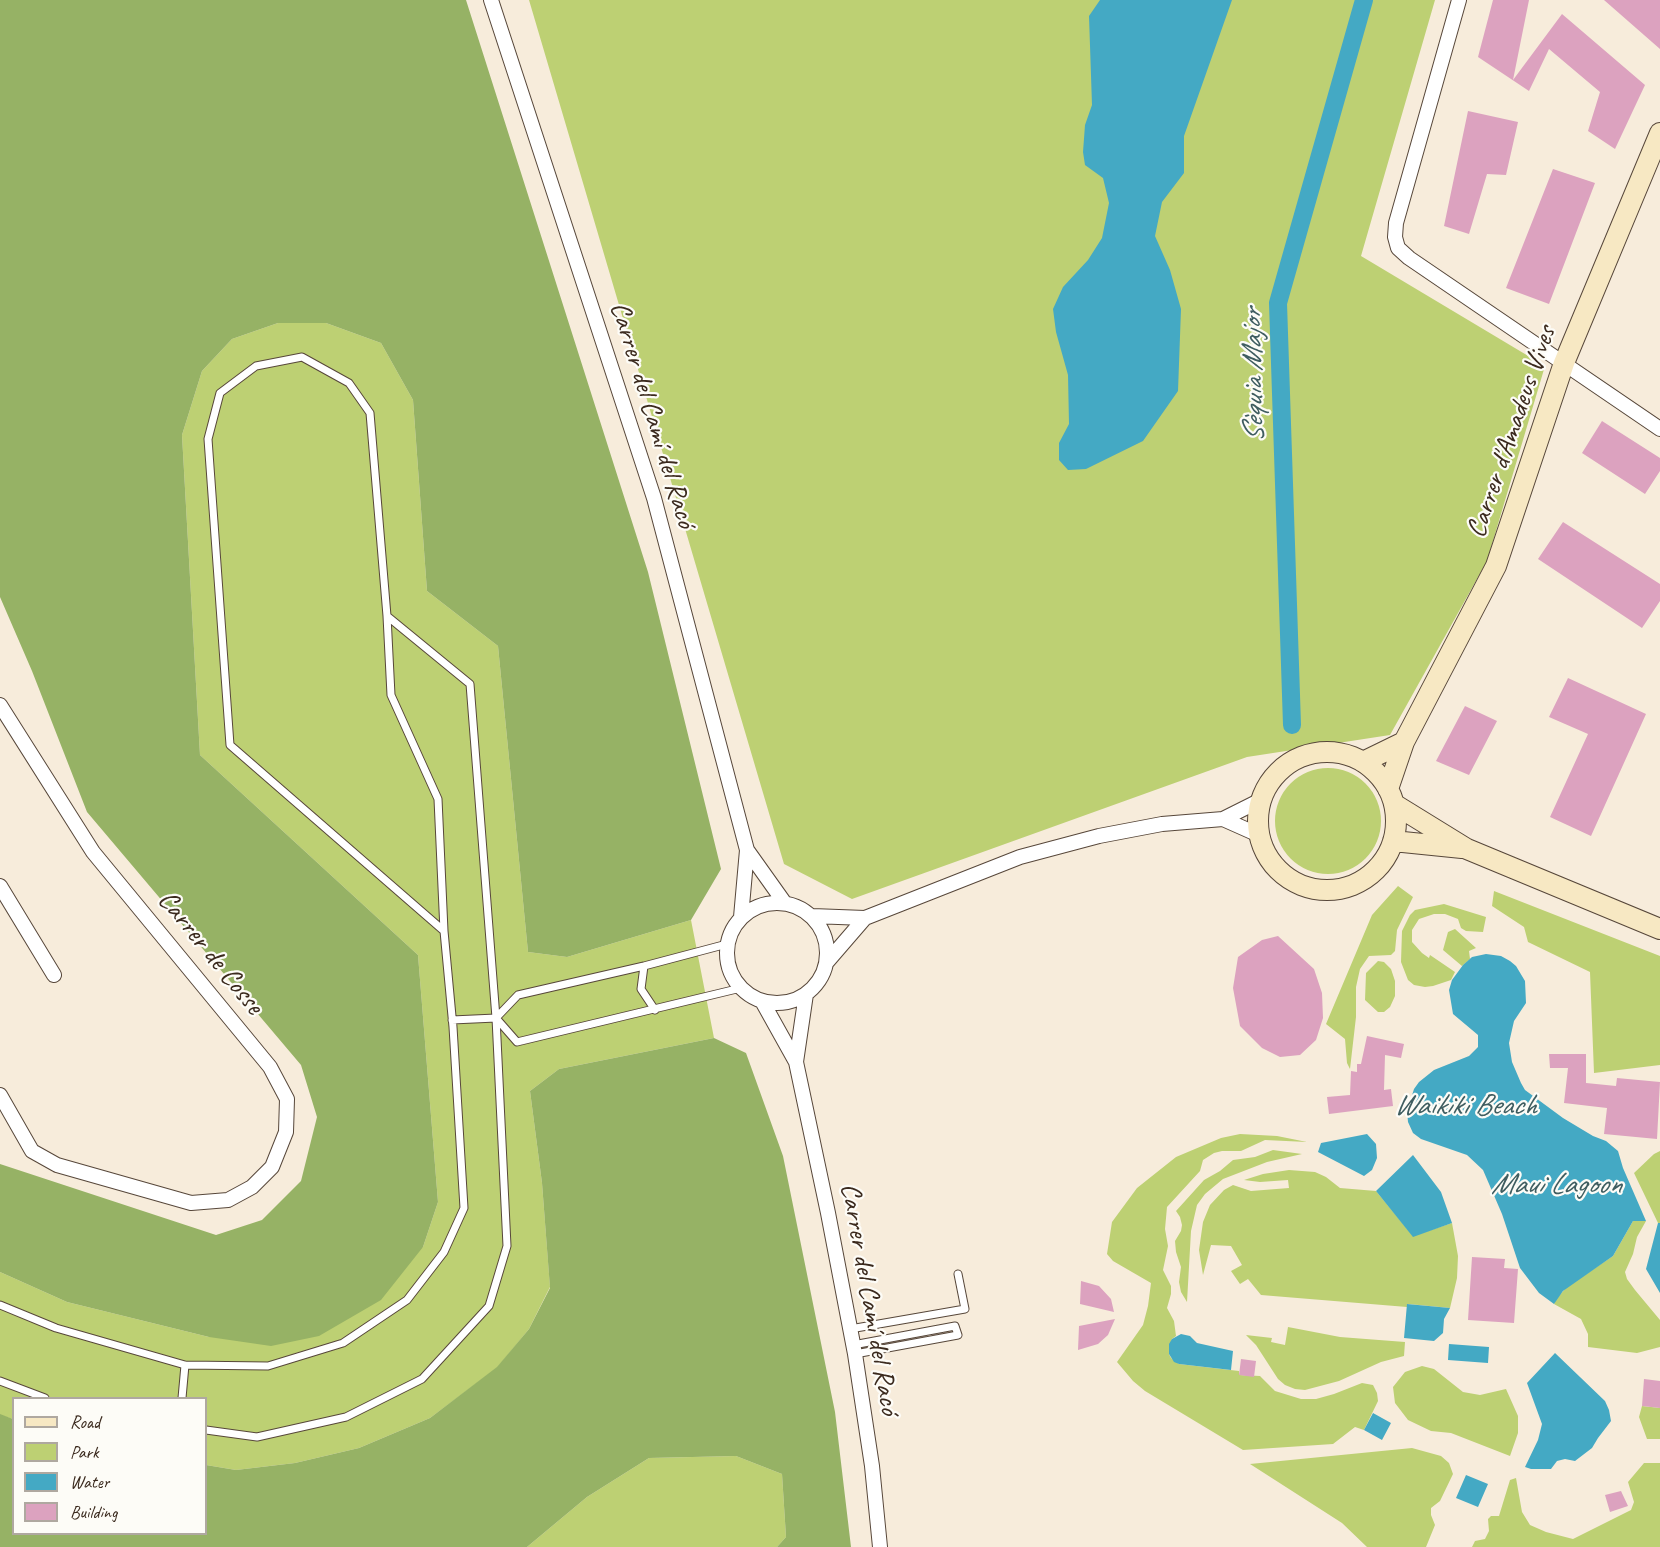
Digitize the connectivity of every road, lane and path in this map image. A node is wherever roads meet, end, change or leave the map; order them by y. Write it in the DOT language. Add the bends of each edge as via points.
graph roads {
  1 [pos="491,0"];
  2 [pos="1459,0"];
  3 [pos="1660,133"];
  4 [pos="1564,363"];
  5 [pos="1660,429"];
  6 [pos="387,616"];
  7 [pos="0,705"];
  8 [pos="1404,742"];
  9 [pos="1363,762"];
  10 [pos="1391,796"];
  11 [pos="1261,800"];
  12 [pos="1223,819"];
  13 [pos="1259,836"];
  14 [pos="1393,841"];
  15 [pos="1467,849"];
  16 [pos="747,850"];
  17 [pos="0,886"];
  18 [pos="784,902"];
  19 [pos="812,915"];
  20 [pos="741,917"];
  21 [pos="865,918"];
  22 [pos="1660,929"];
  23 [pos="444,931"];
  24 [pos="728,944"];
  25 [pos="827,962"];
  26 [pos="644,966"];
  27 [pos="54,975"];
  28 [pos="741,988"];
  29 [pos="806,994"];
  30 [pos="762,1001"];
  31 [pos="655,1010"];
  32 [pos="496,1018"];
  33 [pos="452,1020"];
  34 [pos="796,1062"];
  35 [pos="0,1095"];
  36 [pos="958,1274"];
  37 [pos="0,1305"];
  38 [pos="850,1329"];
  39 [pos="854,1350"];
  40 [pos="185,1365"];
  41 [pos="0,1381"];
  42 [pos="42,1397"];
  43 [pos="182,1397"];
  44 [pos="207,1430"];
  45 [pos="880,1547"];
  1 -- 16 [label="street, Carrer del Camí del Racó" via="654,498"];
  2 -- 4 [label="street" via="1396,223 1398,248"];
  3 -- 4 [label="street, Carrer d'Amadeus Vives"];
  4 -- 5 [label="street"];
  4 -- 8 [label="street, Carrer d'Amadeus Vives" via="1496,567"];
  6 -- 23 [label="lane" via="391,695 438,799"];
  6 -- 23 [label="lane" via="370,413 350,383 302,357 256,366 220,393 208,439 230,745"];
  6 -- 32 [label="lane" via="470,684"];
  7 -- 35 [label="street, Carrer de Cosse" via="93,852 270,1067 287,1099 286,1132 272,1167 252,1186 228,1200 191,1203 57,1165 32,1151"];
  8 -- 9 [label="street"];
  8 -- 10 [label="street, Carrer d'Amadeus Vives"];
  9 -- 10 [label="street"];
  9 -- 11 [label="street" via="1334,753 1303,757 1277,773"];
  10 -- 14 [label="street" via="1396,822"];
  10 -- 15 [label="street"];
  11 -- 12 [label="street"];
  11 -- 13 [label="street"];
  12 -- 13 [label="street"];
  12 -- 21 [label="street" via="1162,824 1020,857"];
  13 -- 14 [label="street" via="1275,868 1306,887 1324,890 1342,889 1374,872"];
  14 -- 15 [label="street"];
  15 -- 22 [label="street"];
  16 -- 18 [label="street, Carrer del Camí del Racó"];
  16 -- 20 [label="street, Carrer del Camí del Racó"];
  17 -- 27 [label="street"];
  18 -- 19 [label="street"];
  18 -- 20 [label="street" via="761,904"];
  19 -- 21 [label="street"];
  19 -- 25 [label="street" via="826,937"];
  20 -- 24 [label="street"];
  21 -- 25 [label="street"];
  23 -- 33 [label="lane"];
  24 -- 26 [label="lane"];
  24 -- 28 [label="street" via="728,963"];
  25 -- 29 [label="street" via="820,980"];
  26 -- 31 [label="lane" via="641,988"];
  26 -- 32 [label="lane" via="518,995"];
  28 -- 30 [label="street"];
  28 -- 31 [label="lane"];
  29 -- 30 [label="street" via="785,1003"];
  29 -- 34 [label="street, Carrer del Camí del Racó"];
  30 -- 34 [label="street, Carrer del Camí del Racó"];
  31 -- 32 [label="lane" via="517,1042"];
  32 -- 33 [label="lane"];
  32 -- 44 [label="lane" via="507,1246 489,1306 422,1379 346,1417 257,1437"];
  33 -- 40 [label="lane" via="464,1208 444,1252 407,1300 343,1343 268,1366"];
  34 -- 38 [label="street, Carrer del Camí del Racó"];
  36 -- 38 [label="lane" via="965,1309"];
  37 -- 40 [label="lane" via="56,1328"];
  38 -- 39 [label="street, Carrer del Camí del Racó"];
  39 -- 39 [label="lane" via="958,1335 955,1326"];
  39 -- 45 [label="street, Carrer del Camí del Racó"];
  40 -- 43 [label="lane"];
  41 -- 42 [label="lane"];
}
